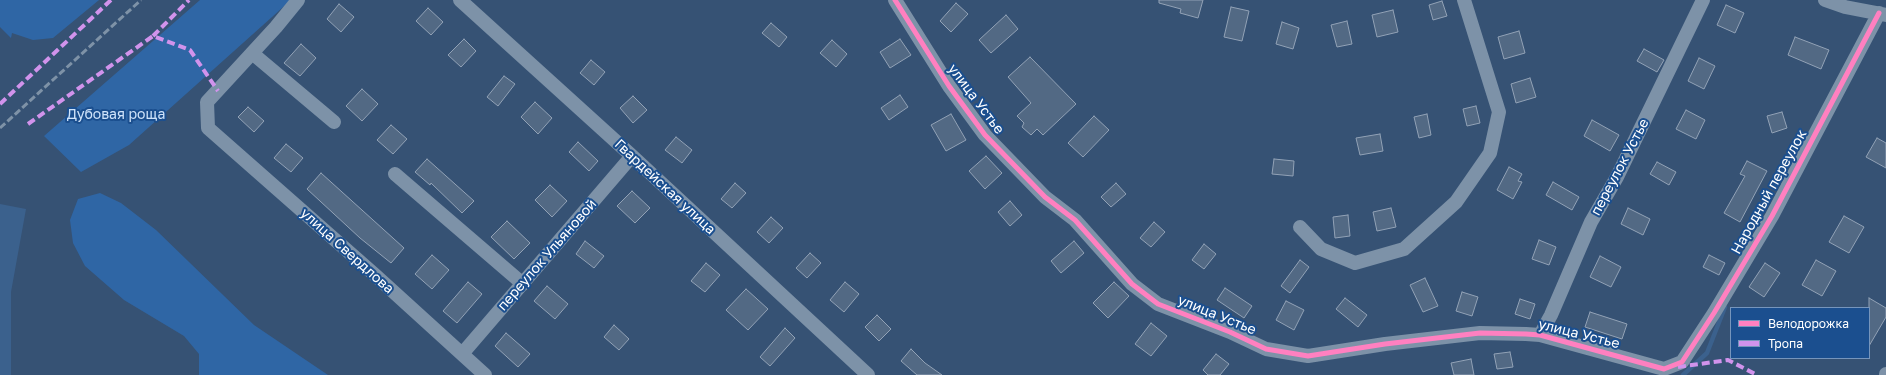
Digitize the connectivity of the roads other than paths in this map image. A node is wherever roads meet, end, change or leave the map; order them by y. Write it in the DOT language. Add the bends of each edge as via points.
graph roads {
  1 [pos="298,0"];
  2 [pos="460,0"];
  3 [pos="895,0"];
  4 [pos="1464,0"];
  5 [pos="1703,0"];
  6 [pos="1825,0"];
  7 [pos="1882,14"];
  8 [pos="252,53"];
  9 [pos="334,122"];
  10 [pos="632,156"];
  11 [pos="395,174"];
  12 [pos="1300,227"];
  13 [pos="523,284"];
  14 [pos="1540,335"];
  15 [pos="462,354"];
  16 [pos="1664,369"];
  17 [pos="485,375"];
  18 [pos="868,375"];
  1 -- 8 [label="street"];
  2 -- 10 [label="street, Гвардейская улица"];
  3 -- 14 [label="street, улица Устье" via="949,86 985,135 1045,197 1075,220 1145,298 1266,349 1308,356 1480,333"];
  4 -- 12 [label="street" via="1499,112 1490,153 1456,202 1404,249 1355,263 1321,249"];
  5 -- 14 [label="street, переулок Устье" via="1617,177 1592,222"];
  6 -- 7 [label="street" via="1845,7"];
  7 -- 16 [label="street, Народный переулок" via="1772,216 1714,313 1682,362"];
  8 -- 9 [label="street"];
  8 -- 15 [label="street, улица Свердлова" via="207,102 208,128"];
  10 -- 13 [label="street, переулок Ульяновой"];
  10 -- 18 [label="street, Гвардейская улица"];
  11 -- 13 [label="street"];
  13 -- 15 [label="street, переулок Ульяновой"];
  14 -- 16 [label="street, улица Устье"];
  15 -- 17 [label="street, улица Свердлова"];
}
